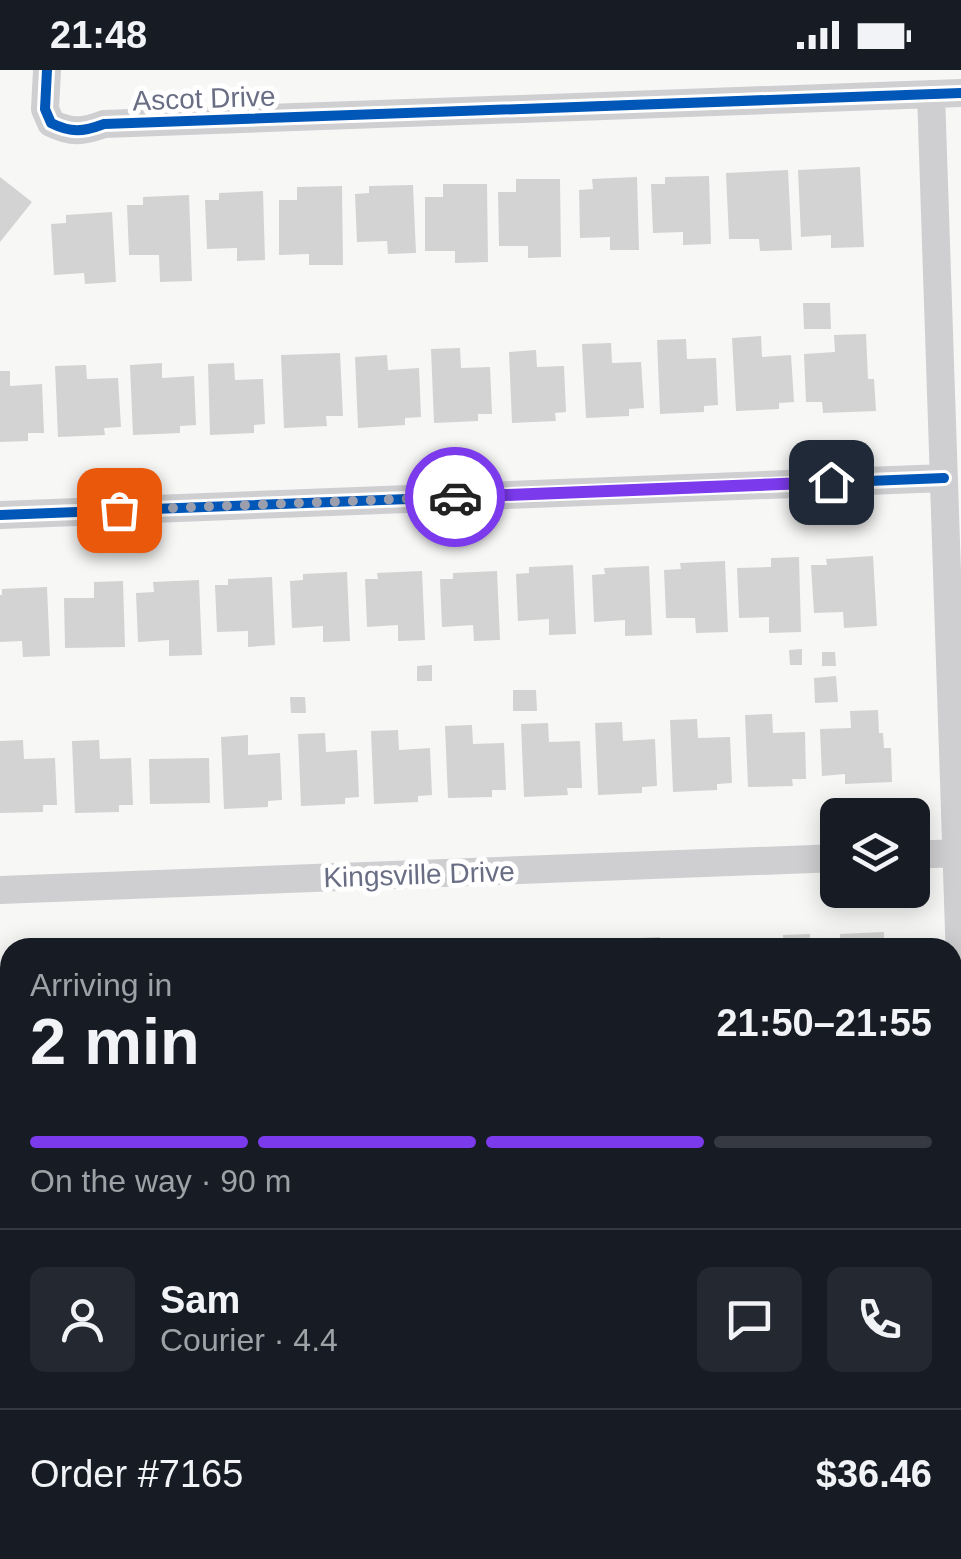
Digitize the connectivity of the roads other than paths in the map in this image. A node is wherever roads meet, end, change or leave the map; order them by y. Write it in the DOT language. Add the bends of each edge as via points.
graph roads {
  1 [pos="47,70"];
  2 [pos="961,92"];
  3 [pos="932,94"];
  4 [pos="944,478"];
  5 [pos="0,515"];
  6 [pos="956,853"];
  7 [pos="930,854"];
  8 [pos="820,859"];
  9 [pos="0,890"];
  10 [pos="959,938"];
  1 -- 3 [label="street, Ascot Drive" via="50,123 83,132 104,124"];
  2 -- 3 [label="street, Ascot Drive"];
  3 -- 4 [label="street"];
  4 -- 5 [label="street"];
  4 -- 6 [label="street"];
  6 -- 7 [label="street"];
  6 -- 10 [label="street"];
  8 -- 9 [label="street, Kingsville Drive"];
}
